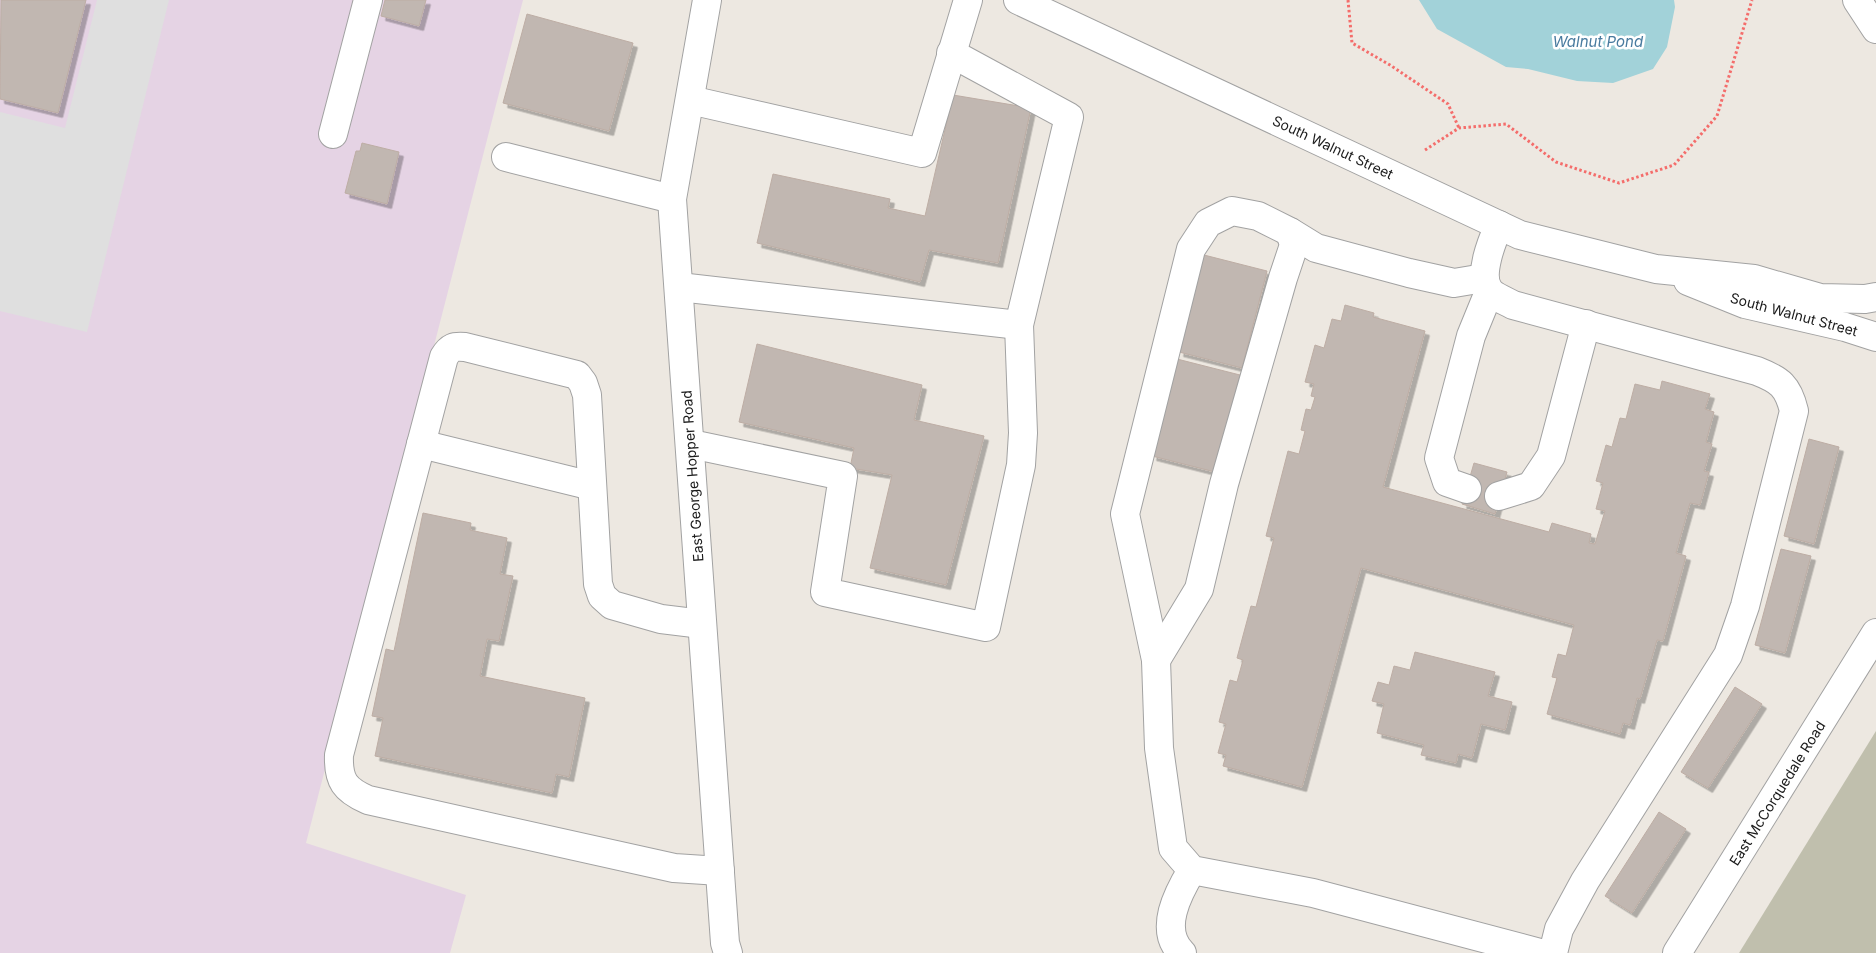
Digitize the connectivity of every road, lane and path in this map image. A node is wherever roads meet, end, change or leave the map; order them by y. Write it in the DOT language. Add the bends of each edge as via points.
graph roads {
  1 [pos="368,0"];
  2 [pos="707,0"];
  3 [pos="968,0"];
  4 [pos="1018,0"];
  5 [pos="1348,0"];
  6 [pos="1752,0"];
  7 [pos="1857,0"];
  8 [pos="1876,29"];
  9 [pos="952,53"];
  10 [pos="690,100"];
  11 [pos="1460,128"];
  12 [pos="333,134"];
  13 [pos="1424,150"];
  14 [pos="506,157"];
  15 [pos="672,199"];
  16 [pos="1499,225"];
  17 [pos="1290,232"];
  18 [pos="1656,268"];
  19 [pos="1487,285"];
  20 [pos="679,287"];
  21 [pos="1876,297"];
  22 [pos="1586,324"];
  23 [pos="1019,325"];
  24 [pos="1876,337"];
  25 [pos="421,444"];
  26 [pos="691,444"];
  27 [pos="592,486"];
  28 [pos="1467,489"];
  29 [pos="1500,496"];
  30 [pos="702,624"];
  31 [pos="1876,633"];
  32 [pos="1156,660"];
  33 [pos="1192,870"];
  34 [pos="720,871"];
  35 [pos="728,953"];
  36 [pos="1182,953"];
  37 [pos="1540,953"];
  38 [pos="1552,953"];
  39 [pos="1677,953"];
  1 -- 12 [label="street"];
  2 -- 10 [label="street, East George Hopper Road"];
  3 -- 9 [label="street"];
  4 -- 16 [label="street, South Walnut Street"];
  5 -- 11 [label="path" via="1352,43 1448,104"];
  6 -- 11 [label="path" via="1717,116 1674,165 1619,183 1556,162 1506,124"];
  7 -- 8 [label="street"];
  9 -- 10 [label="street" via="922,153"];
  9 -- 23 [label="street" via="1069,117"];
  10 -- 15 [label="street, East George Hopper Road"];
  11 -- 13 [label="path"];
  14 -- 15 [label="street"];
  15 -- 20 [label="street, East George Hopper Road"];
  16 -- 18 [label="street, South Walnut Street" via="1520,235"];
  16 -- 19 [label="street" via="1490,246"];
  17 -- 19 [label="street" via="1316,248 1454,283"];
  17 -- 32 [label="street" via="1294,245 1224,484 1199,589"];
  17 -- 32 [label="street" via="1258,216 1232,211 1208,223 1191,249 1126,514"];
  18 -- 21 [label="street, South Walnut Street" via="1754,279 1820,298"];
  18 -- 24 [label="street, South Walnut Street" via="1745,304"];
  19 -- 22 [label="street" via="1513,304"];
  19 -- 28 [label="street" via="1439,458 1447,482"];
  20 -- 23 [label="street"];
  20 -- 26 [label="street, East George Hopper Road"];
  22 -- 29 [label="street" via="1551,456 1530,486"];
  22 -- 38 [label="street" via="1772,377 1785,387 1794,411 1745,606 1728,656 1585,881 1559,929"];
  23 -- 26 [label="street" via="1021,465 986,627 825,592 844,476"];
  25 -- 27 [label="street"];
  25 -- 27 [label="street" via="444,357 453,347 465,347 576,375 587,394"];
  25 -- 34 [label="street" via="339,755 338,769 343,781 352,793 368,800 674,868"];
  26 -- 30 [label="street, East George Hopper Road"];
  27 -- 30 [label="street" via="598,584 606,601 661,619"];
  30 -- 34 [label="street, East George Hopper Road"];
  31 -- 39 [label="street, East McCorquedale Road"];
  32 -- 33 [label="street" via="1159,748 1173,848"];
  33 -- 36 [label="street" via="1179,893 1170,932"];
  33 -- 37 [label="street" via="1313,893"];
  34 -- 35 [label="street, East George Hopper Road"];
}
